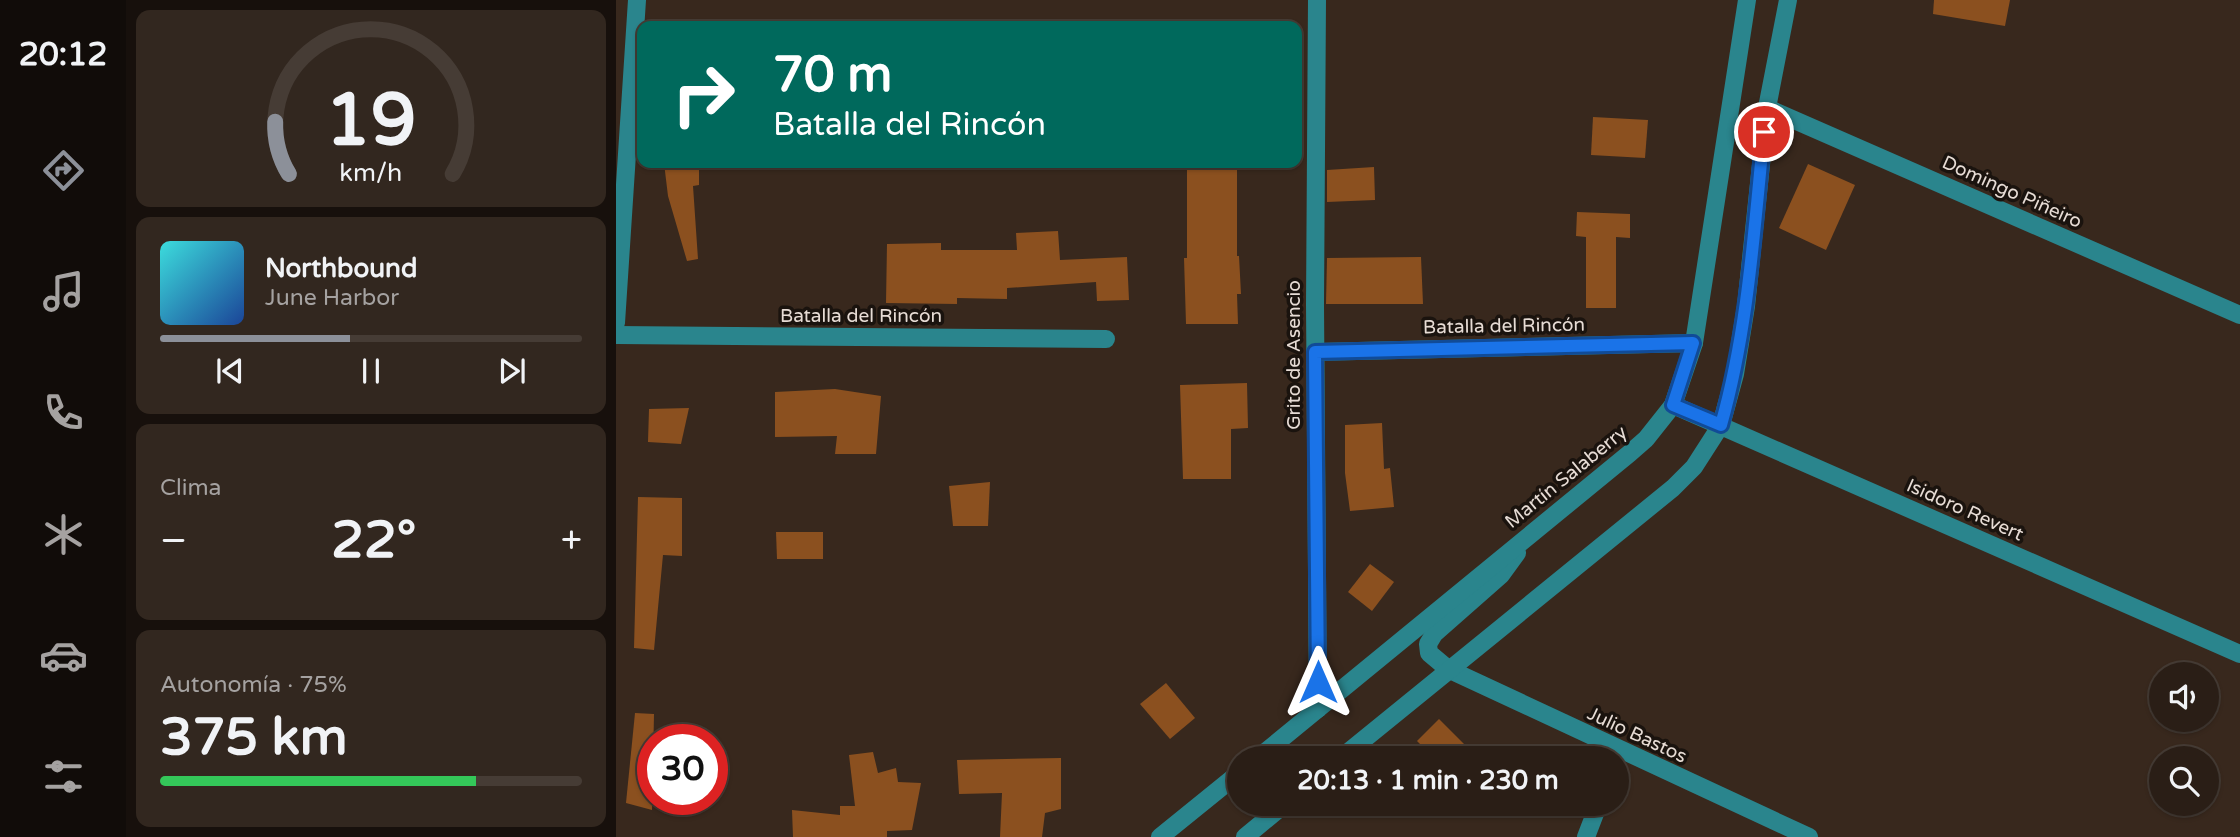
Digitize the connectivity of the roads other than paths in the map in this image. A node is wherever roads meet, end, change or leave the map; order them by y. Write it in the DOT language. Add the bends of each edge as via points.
graph roads {
  1 [pos="638,0"];
  2 [pos="1317,0"];
  3 [pos="1747,0"];
  4 [pos="1788,0"];
  5 [pos="1767,108"];
  6 [pos="2240,315"];
  7 [pos="616,323"];
  8 [pos="616,335"];
  9 [pos="1106,339"];
  10 [pos="1693,343"];
  11 [pos="1315,352"];
  12 [pos="1673,405"];
  13 [pos="1721,425"];
  14 [pos="1527,536"];
  15 [pos="2240,654"];
  16 [pos="1448,669"];
  17 [pos="1318,709"];
  18 [pos="1273,746"];
  19 [pos="1355,746"];
  20 [pos="1601,746"];
  21 [pos="1629,759"];
  22 [pos="1227,783"];
  23 [pos="1270,816"];
  24 [pos="1594,816"];
  25 [pos="1160,837"];
  26 [pos="1245,837"];
  27 [pos="1586,837"];
  28 [pos="1809,837"];
  1 -- 7 [label="street"];
  2 -- 11 [label="street, Grito de Asencio"];
  3 -- 10 [label="street, Martín Salaberry"];
  4 -- 5 [label="street"];
  5 -- 6 [label="street, Domingo Piñeiro"];
  5 -- 13 [label="street" via="1746,306"];
  8 -- 9 [label="street, Batalla del Rincón"];
  10 -- 11 [label="street, Batalla del Rincón"];
  10 -- 12 [label="street, Martín Salaberry"];
  11 -- 17 [label="street, Grito de Asencio"];
  12 -- 13 [label="street, Isidoro Revert"];
  12 -- 14 [label="street, Martín Salaberry" via="1646,439"];
  13 -- 15 [label="street, Isidoro Revert"];
  13 -- 16 [label="street" via="1694,467 1673,488"];
  14 -- 16 [label="street" via="1501,575 1428,644 1429,653"];
  14 -- 17 [label="street, Martín Salaberry"];
  16 -- 19 [label="street"];
  16 -- 20 [label="street, Julio Bastos"];
  17 -- 18 [label="street, Martín Salaberry"];
  21 -- 28 [label="street, Julio Bastos"];
  22 -- 25 [label="street"];
  23 -- 26 [label="street"];
  24 -- 27 [label="street"];
}
